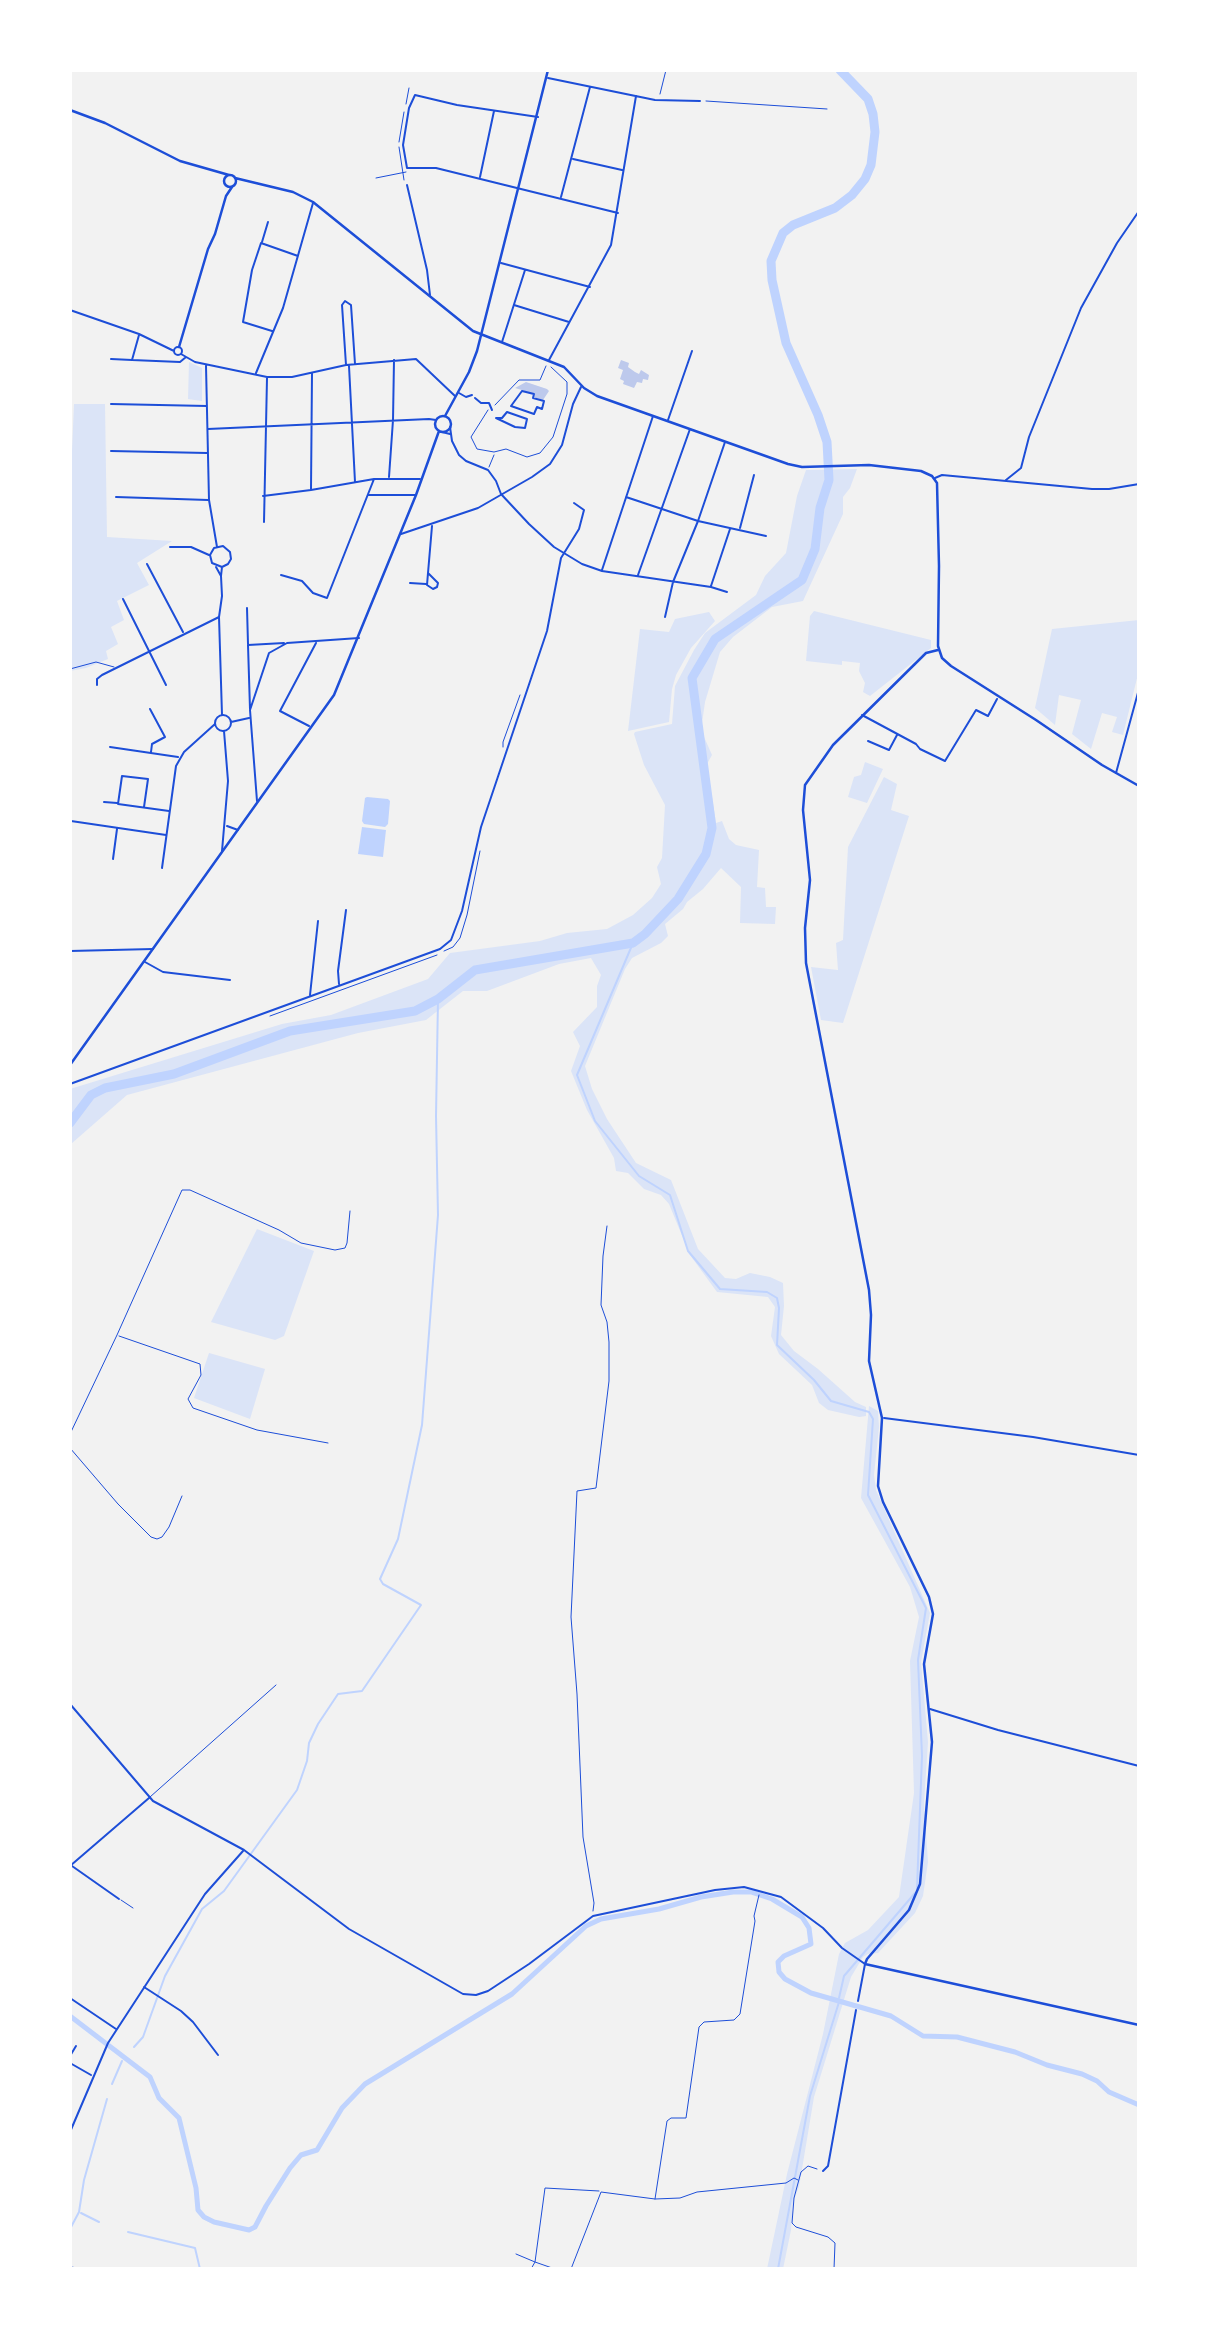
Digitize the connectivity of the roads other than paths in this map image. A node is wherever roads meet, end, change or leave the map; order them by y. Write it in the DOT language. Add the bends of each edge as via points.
graph roads {
  1 [pos="548,70"];
  2 [pos="547,77"];
  3 [pos="590,86"];
  4 [pos="636,96"];
  5 [pos="701,101"];
  6 [pos="70,109"];
  7 [pos="495,111"];
  8 [pos="538,117"];
  9 [pos="572,159"];
  10 [pos="623,170"];
  11 [pos="215,172"];
  12 [pos="229,175"];
  13 [pos="235,178"];
  14 [pos="479,178"];
  15 [pos="246,180"];
  16 [pos="225,183"];
  17 [pos="236,183"];
  18 [pos="407,185"];
  19 [pos="232,187"];
  20 [pos="519,188"];
  21 [pos="226,196"];
  22 [pos="561,198"];
  23 [pos="313,202"];
  24 [pos="1139,211"];
  25 [pos="618,213"];
  26 [pos="268,222"];
  27 [pos="261,243"];
  28 [pos="298,256"];
  29 [pos="500,263"];
  30 [pos="525,270"];
  31 [pos="590,288"];
  32 [pos="430,296"];
  33 [pos="513,305"];
  34 [pos="70,310"];
  35 [pos="571,322"];
  36 [pos="273,331"];
  37 [pos="139,334"];
  38 [pos="480,335"];
  39 [pos="501,342"];
  40 [pos="179,347"];
  41 [pos="174,351"];
  42 [pos="692,351"];
  43 [pos="181,354"];
  44 [pos="186,357"];
  45 [pos="111,359"];
  46 [pos="394,359"];
  47 [pos="132,360"];
  48 [pos="549,360"];
  49 [pos="206,365"];
  50 [pos="347,365"];
  51 [pos="355,365"];
  52 [pos="312,372"];
  53 [pos="256,374"];
  54 [pos="267,377"];
  55 [pos="582,386"];
  56 [pos="457,395"];
  57 [pos="472,395"];
  58 [pos="475,398"];
  59 [pos="111,404"];
  60 [pos="208,406"];
  61 [pos="492,410"];
  62 [pos="525,410"];
  63 [pos="445,416"];
  64 [pos="653,416"];
  65 [pos="522,418"];
  66 [pos="393,420"];
  67 [pos="436,420"];
  68 [pos="668,421"];
  69 [pos="352,422"];
  70 [pos="313,425"];
  71 [pos="264,426"];
  72 [pos="450,427"];
  73 [pos="208,429"];
  74 [pos="690,429"];
  75 [pos="440,432"];
  76 [pos="451,434"];
  77 [pos="725,441"];
  78 [pos="111,451"];
  79 [pos="208,453"];
  80 [pos="754,475"];
  81 [pos="388,478"];
  82 [pos="935,478"];
  83 [pos="374,479"];
  84 [pos="421,479"];
  85 [pos="1006,480"];
  86 [pos="355,482"];
  87 [pos="1139,484"];
  88 [pos="311,491"];
  89 [pos="501,494"];
  90 [pos="367,495"];
  91 [pos="416,495"];
  92 [pos="263,496"];
  93 [pos="626,496"];
  94 [pos="116,497"];
  95 [pos="209,500"];
  96 [pos="574,503"];
  97 [pos="662,508"];
  98 [pos="698,521"];
  99 [pos="264,522"];
  100 [pos="432,525"];
  101 [pos="730,529"];
  102 [pos="739,529"];
  103 [pos="399,533"];
  104 [pos="766,536"];
  105 [pos="170,547"];
  106 [pos="217,547"];
  107 [pos="566,554"];
  108 [pos="210,555"];
  109 [pos="147,564"];
  110 [pos="216,566"];
  111 [pos="222,567"];
  112 [pos="602,571"];
  113 [pos="428,573"];
  114 [pos="281,575"];
  115 [pos="221,576"];
  116 [pos="638,576"];
  117 [pos="673,582"];
  118 [pos="411,583"];
  119 [pos="427,584"];
  120 [pos="711,587"];
  121 [pos="727,592"];
  122 [pos="123,599"];
  123 [pos="247,608"];
  124 [pos="219,617"];
  125 [pos="665,617"];
  126 [pos="183,633"];
  127 [pos="359,638"];
  128 [pos="316,642"];
  129 [pos="287,643"];
  130 [pos="248,645"];
  131 [pos="938,649"];
  132 [pos="149,652"];
  133 [pos="115,668"];
  134 [pos="70,669"];
  135 [pos="97,685"];
  136 [pos="166,685"];
  137 [pos="1139,689"];
  138 [pos="997,699"];
  139 [pos="150,709"];
  140 [pos="250,710"];
  141 [pos="222,715"];
  142 [pos="862,715"];
  143 [pos="250,718"];
  144 [pos="231,722"];
  145 [pos="215,724"];
  146 [pos="311,727"];
  147 [pos="224,731"];
  148 [pos="897,734"];
  149 [pos="868,741"];
  150 [pos="110,747"];
  151 [pos="151,753"];
  152 [pos="180,757"];
  153 [pos="1116,773"];
  154 [pos="1139,786"];
  155 [pos="104,802"];
  156 [pos="118,804"];
  157 [pos="257,804"];
  158 [pos="144,807"];
  159 [pos="170,811"];
  160 [pos="71,821"];
  161 [pos="226,825"];
  162 [pos="117,828"];
  163 [pos="238,830"];
  164 [pos="167,835"];
  165 [pos="222,852"];
  166 [pos="113,859"];
  167 [pos="162,868"];
  168 [pos="346,910"];
  169 [pos="318,921"];
  170 [pos="154,949"];
  171 [pos="70,951"];
  172 [pos="145,962"];
  173 [pos="230,980"];
  174 [pos="339,985"];
  175 [pos="310,996"];
  176 [pos="70,1065"];
  177 [pos="70,1084"];
  178 [pos="350,1211"];
  179 [pos="117,1335"];
  180 [pos="882,1418"];
  181 [pos="70,1434"];
  182 [pos="328,1443"];
  183 [pos="70,1448"];
  184 [pos="1139,1455"];
  185 [pos="182,1496"];
  186 [pos="276,1685"];
  187 [pos="70,1704"];
  188 [pos="930,1709"];
  189 [pos="1139,1766"];
  190 [pos="149,1798"];
  191 [pos="245,1851"];
  192 [pos="70,1865"];
  193 [pos="119,1899"];
  194 [pos="133,1908"];
  195 [pos="865,1964"];
  196 [pos="144,1986"];
  197 [pos="70,1998"];
  198 [pos="858,2001"];
  199 [pos="856,2010"];
  200 [pos="1139,2025"];
  201 [pos="117,2030"];
  202 [pos="76,2046"];
  203 [pos="218,2055"];
  204 [pos="70,2056"];
  205 [pos="70,2063"];
  206 [pos="92,2075"];
  207 [pos="71,2126"];
  208 [pos="70,2132"];
  209 [pos="823,2171"];
  1 -- 2 [label="street"];
  2 -- 3 [label="street"];
  2 -- 8 [label="street"];
  3 -- 4 [label="street"];
  3 -- 9 [label="street"];
  4 -- 5 [label="street"];
  4 -- 10 [label="street"];
  6 -- 11 [label="street" via="169,156"];
  7 -- 8 [label="street"];
  7 -- 14 [label="street"];
  7 -- 14 [label="street" via="412,97 403,145 407,168 436,168"];
  8 -- 20 [label="street"];
  9 -- 10 [label="street"];
  9 -- 22 [label="street"];
  10 -- 25 [label="street"];
  11 -- 12 [label="street"];
  11 -- 16 [label="street"];
  12 -- 13 [label="street"];
  12 -- 16 [label="street"];
  13 -- 15 [label="street"];
  13 -- 17 [label="street"];
  14 -- 20 [label="street"];
  15 -- 17 [label="street"];
  15 -- 23 [label="street"];
  16 -- 19 [label="street"];
  16 -- 21 [label="street"];
  17 -- 19 [label="street"];
  18 -- 32 [label="street"];
  19 -- 21 [label="street"];
  20 -- 22 [label="street"];
  20 -- 29 [label="street"];
  21 -- 40 [label="street"];
  22 -- 25 [label="street"];
  23 -- 28 [label="street"];
  23 -- 32 [label="street"];
  24 -- 85 [label="street" via="1081,308 1021,468"];
  25 -- 31 [label="street" via="608,255"];
  26 -- 27 [label="street"];
  27 -- 28 [label="street"];
  27 -- 36 [label="street" via="243,323"];
  28 -- 36 [label="street"];
  29 -- 30 [label="street"];
  29 -- 38 [label="street"];
  30 -- 31 [label="street"];
  30 -- 33 [label="street"];
  31 -- 35 [label="street"];
  32 -- 38 [label="street"];
  33 -- 35 [label="street"];
  33 -- 39 [label="street"];
  34 -- 37 [label="street"];
  35 -- 48 [label="street"];
  36 -- 53 [label="street"];
  37 -- 41 [label="street"];
  37 -- 47 [label="street"];
  38 -- 39 [label="street"];
  38 -- 56 [label="street"];
  39 -- 48 [label="street"];
  40 -- 41 [label="street"];
  40 -- 43 [label="street"];
  41 -- 43 [label="street"];
  42 -- 68 [label="street"];
  43 -- 44 [label="street"];
  44 -- 47 [label="street" via="180,362"];
  44 -- 49 [label="street"];
  45 -- 47 [label="street"];
  46 -- 51 [label="street"];
  46 -- 56 [label="street" via="416,359"];
  46 -- 66 [label="street"];
  48 -- 55 [label="street" via="569,370"];
  49 -- 53 [label="street"];
  49 -- 60 [label="street"];
  50 -- 51 [label="street"];
  50 -- 51 [label="street" via="345,301 351,305"];
  50 -- 52 [label="street"];
  50 -- 69 [label="street"];
  52 -- 54 [label="street"];
  52 -- 70 [label="street"];
  53 -- 54 [label="street"];
  54 -- 71 [label="street"];
  55 -- 64 [label="street"];
  55 -- 89 [label="street" via="562,445 550,464"];
  56 -- 57 [label="street"];
  56 -- 63 [label="street"];
  58 -- 61 [label="street" via="489,403"];
  59 -- 60 [label="street"];
  60 -- 73 [label="street"];
  62 -- 62 [label="street" via="534,414 544,401 522,391 511,405"];
  62 -- 65 [label="street"];
  63 -- 67 [label="street"];
  63 -- 72 [label="street"];
  64 -- 68 [label="street"];
  64 -- 93 [label="street"];
  65 -- 65 [label="street" via="507,412 496,418 525,428 527,419"];
  66 -- 67 [label="street"];
  66 -- 69 [label="street"];
  66 -- 81 [label="street"];
  67 -- 75 [label="street"];
  68 -- 74 [label="street"];
  69 -- 70 [label="street"];
  69 -- 86 [label="street"];
  70 -- 71 [label="street"];
  70 -- 88 [label="street"];
  71 -- 73 [label="street"];
  71 -- 92 [label="street"];
  72 -- 75 [label="street"];
  72 -- 76 [label="street"];
  73 -- 79 [label="street"];
  74 -- 77 [label="street"];
  74 -- 97 [label="street"];
  75 -- 76 [label="street"];
  75 -- 84 [label="street"];
  76 -- 89 [label="street" via="459,455 488,470"];
  77 -- 82 [label="street" via="802,467 859,465 921,471"];
  77 -- 98 [label="street"];
  78 -- 79 [label="street"];
  79 -- 95 [label="street"];
  80 -- 102 [label="street"];
  81 -- 83 [label="street"];
  81 -- 84 [label="street"];
  82 -- 85 [label="street"];
  82 -- 131 [label="street"];
  83 -- 86 [label="street"];
  83 -- 90 [label="street"];
  84 -- 91 [label="street"];
  85 -- 87 [label="street" via="1092,489"];
  86 -- 88 [label="street"];
  88 -- 92 [label="street"];
  89 -- 100 [label="street"];
  89 -- 107 [label="street" via="541,537"];
  90 -- 91 [label="street"];
  90 -- 114 [label="street" via="327,598 313,593 302,581"];
  91 -- 103 [label="street"];
  92 -- 99 [label="street"];
  93 -- 97 [label="street"];
  93 -- 112 [label="street"];
  94 -- 95 [label="street"];
  95 -- 106 [label="street"];
  96 -- 107 [label="street" via="584,510"];
  97 -- 98 [label="street"];
  97 -- 116 [label="street"];
  98 -- 101 [label="street"];
  98 -- 117 [label="street"];
  100 -- 103 [label="street"];
  100 -- 113 [label="street"];
  101 -- 102 [label="street"];
  101 -- 120 [label="street"];
  102 -- 104 [label="street"];
  103 -- 127 [label="street"];
  105 -- 108 [label="street" via="191,547"];
  106 -- 108 [label="street"];
  106 -- 111 [label="street" via="226,548 231,556"];
  107 -- 112 [label="street"];
  107 -- 174 [label="street" via="547,631 481,827 454,934 447,945"];
  108 -- 110 [label="street"];
  109 -- 126 [label="street"];
  110 -- 111 [label="street"];
  110 -- 115 [label="street"];
  111 -- 115 [label="street"];
  112 -- 116 [label="street"];
  113 -- 119 [label="street"];
  113 -- 119 [label="street" via="438,583 433,589"];
  115 -- 124 [label="street"];
  116 -- 117 [label="street"];
  117 -- 120 [label="street"];
  117 -- 125 [label="street"];
  118 -- 119 [label="street"];
  120 -- 121 [label="street"];
  122 -- 132 [label="street"];
  123 -- 130 [label="street"];
  124 -- 126 [label="street"];
  124 -- 141 [label="street"];
  126 -- 132 [label="street"];
  127 -- 128 [label="street"];
  127 -- 146 [label="street" via="334,695"];
  128 -- 129 [label="street"];
  128 -- 146 [label="street" via="280,711"];
  129 -- 130 [label="street"];
  129 -- 140 [label="street" via="270,653"];
  130 -- 140 [label="street"];
  131 -- 142 [label="street" via="926,653"];
  131 -- 153 [label="street" via="951,666"];
  132 -- 133 [label="street"];
  132 -- 136 [label="street"];
  133 -- 134 [label="lane" via="96,662"];
  133 -- 135 [label="street" via="99,677"];
  137 -- 153 [label="street"];
  138 -- 148 [label="street" via="988,716 976,710 945,761"];
  139 -- 151 [label="street" via="164,737 152,744"];
  140 -- 143 [label="street"];
  141 -- 144 [label="street"];
  141 -- 145 [label="street"];
  142 -- 148 [label="street"];
  142 -- 180 [label="street" via="833,745 806,785 803,832 810,880 805,928 806,963 869,1290 869,1361"];
  143 -- 144 [label="street"];
  143 -- 157 [label="street"];
  144 -- 147 [label="street"];
  145 -- 147 [label="street"];
  145 -- 152 [label="street"];
  146 -- 157 [label="street"];
  147 -- 161 [label="street"];
  148 -- 149 [label="street" via="889,750"];
  150 -- 151 [label="street"];
  151 -- 152 [label="street"];
  152 -- 159 [label="street"];
  153 -- 154 [label="street"];
  155 -- 156 [label="street"];
  156 -- 158 [label="street"];
  156 -- 158 [label="street" via="122,776 148,779"];
  157 -- 163 [label="street"];
  158 -- 159 [label="street"];
  159 -- 164 [label="street"];
  160 -- 162 [label="street"];
  161 -- 163 [label="street"];
  161 -- 165 [label="street"];
  162 -- 164 [label="street"];
  162 -- 166 [label="street"];
  163 -- 165 [label="street"];
  164 -- 167 [label="street"];
  165 -- 170 [label="street"];
  168 -- 174 [label="street"];
  169 -- 175 [label="street"];
  170 -- 171 [label="street"];
  170 -- 172 [label="street"];
  172 -- 173 [label="street" via="163,972"];
  172 -- 176 [label="street"];
  174 -- 175 [label="street"];
  175 -- 177 [label="street"];
  178 -- 179 [label="lane" via="347,1243 335,1250 301,1244 200,1194 182,1190"];
  179 -- 181 [label="lane"];
  179 -- 182 [label="lane" via="200,1364 201,1375 188,1399 193,1408 257,1430"];
  180 -- 184 [label="street"];
  180 -- 188 [label="street" via="878,1486 933,1610 924,1664"];
  183 -- 185 [label="lane" via="152,1537 162,1537"];
  186 -- 190 [label="lane"];
  187 -- 190 [label="street"];
  188 -- 189 [label="street"];
  188 -- 195 [label="street" via="930,1779 919,1890 906,1915"];
  190 -- 191 [label="street"];
  190 -- 192 [label="street"];
  191 -- 195 [label="street" via="349,1929 463,1994 488,1991 593,1916 715,1890 752,1888 781,1897"];
  191 -- 196 [label="street" via="205,1894"];
  192 -- 193 [label="street"];
  193 -- 194 [label="lane"];
  195 -- 198 [label="street"];
  195 -- 200 [label="street"];
  196 -- 201 [label="street"];
  196 -- 203 [label="street" via="192,2022"];
  197 -- 201 [label="street"];
  199 -- 209 [label="street" via="828,2166"];
  201 -- 206 [label="street"];
  202 -- 204 [label="street"];
  205 -- 206 [label="street"];
  206 -- 207 [label="street"];
  207 -- 208 [label="street"];
}
